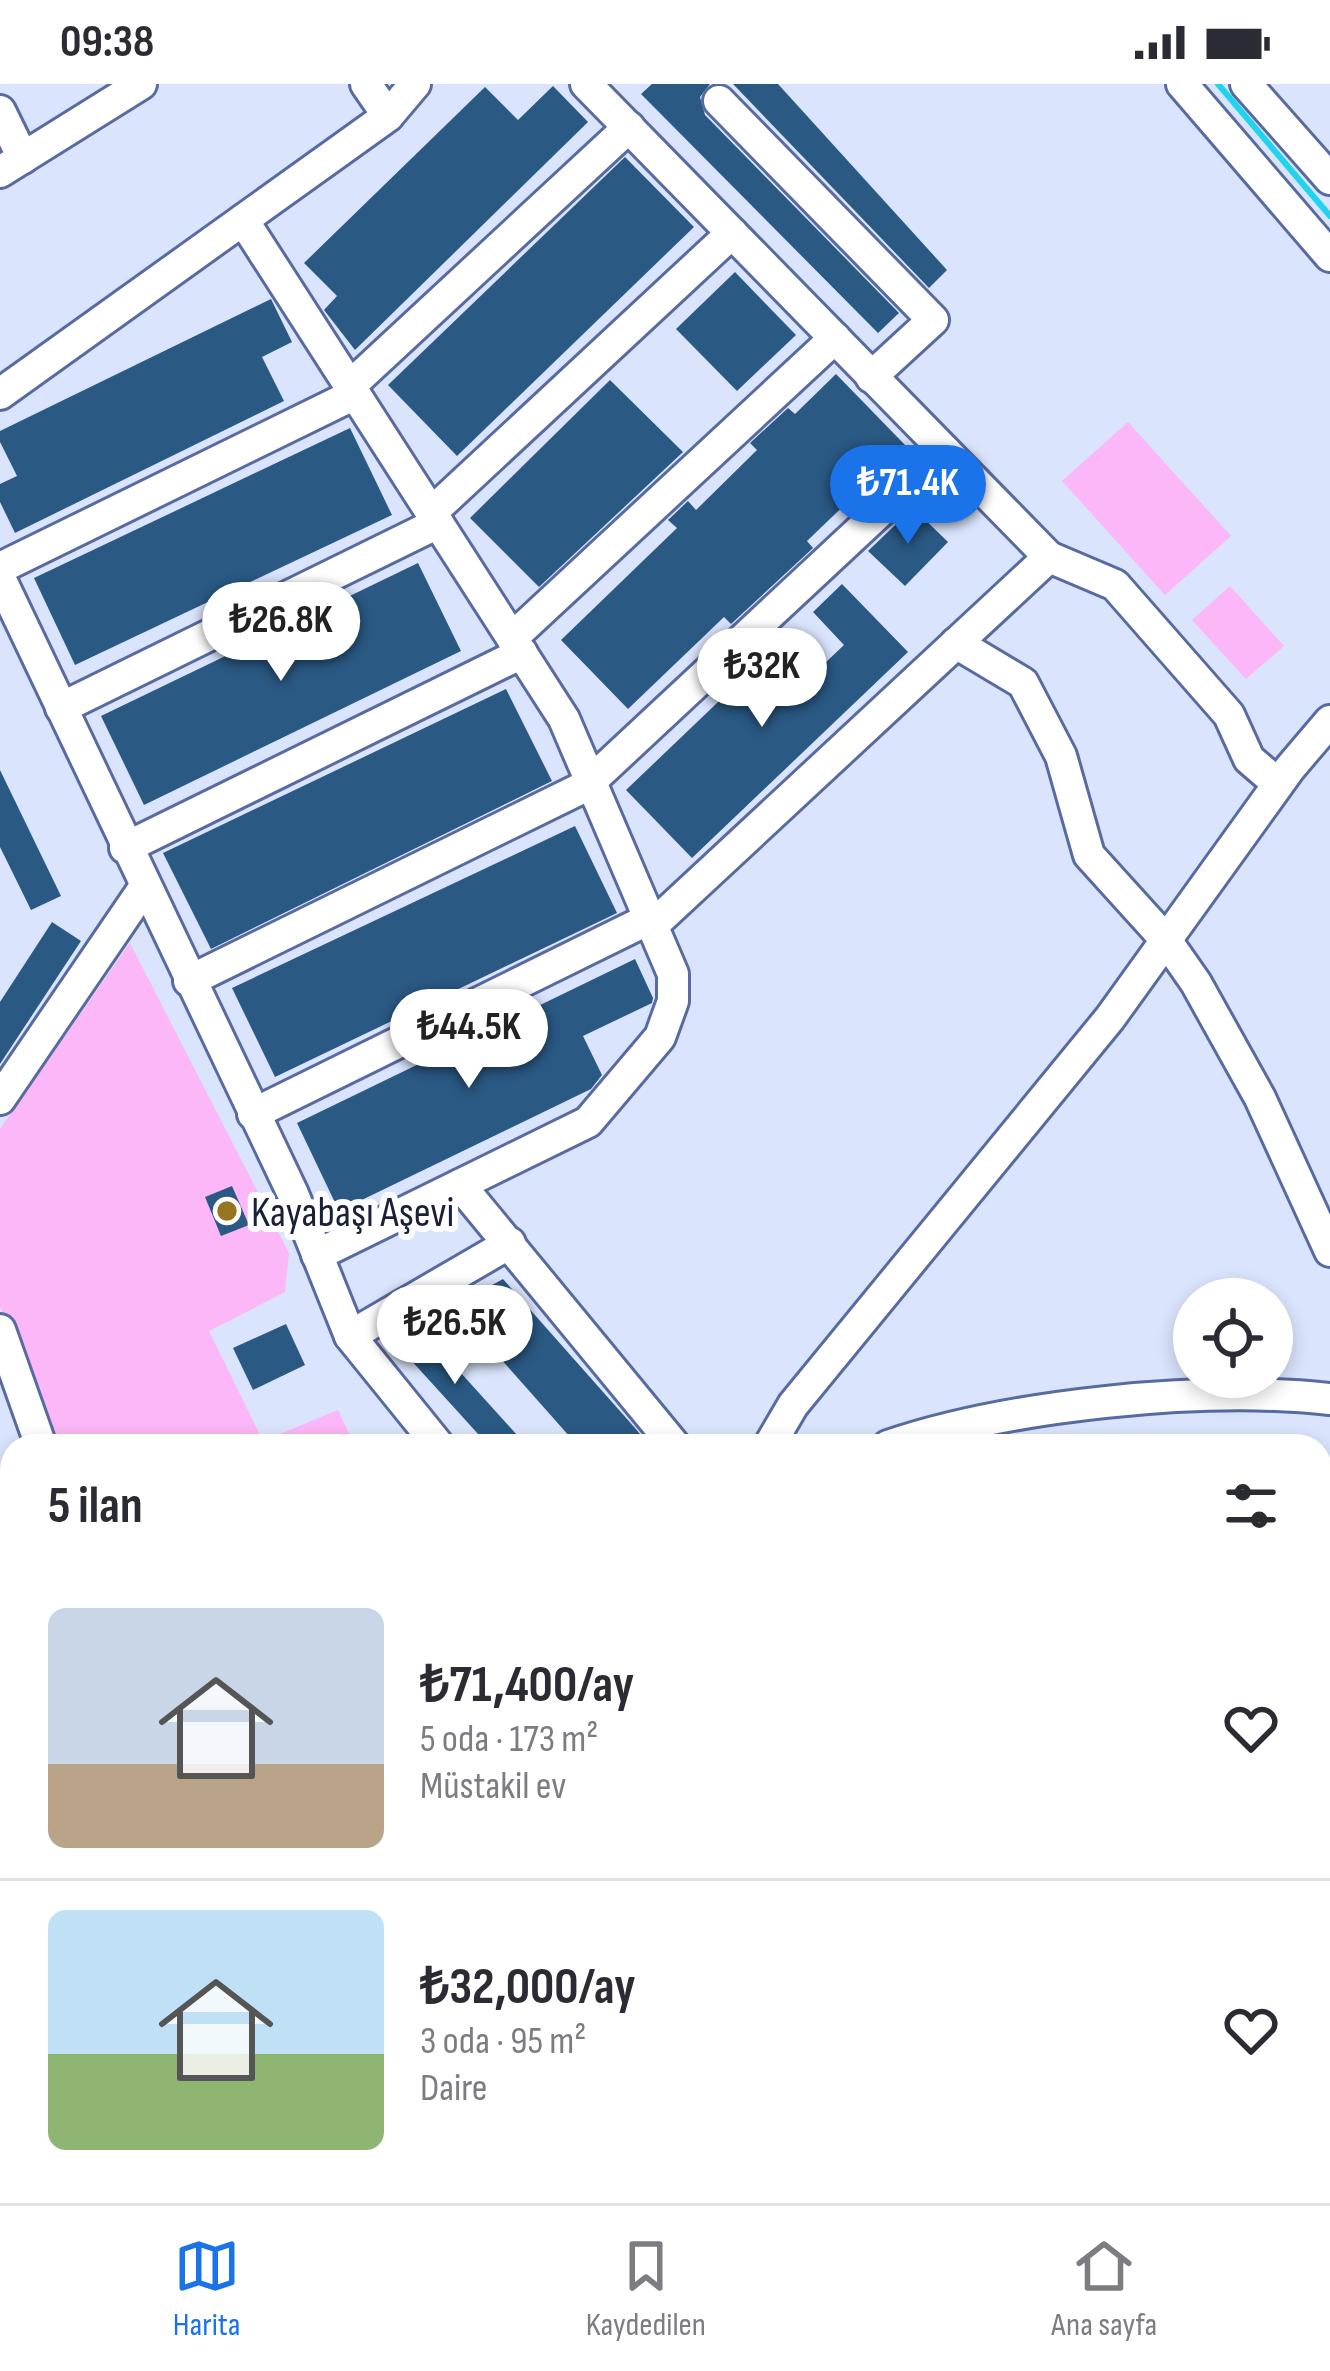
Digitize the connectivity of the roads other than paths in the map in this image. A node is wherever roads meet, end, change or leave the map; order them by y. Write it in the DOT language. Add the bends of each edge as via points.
graph roads {
  1 [pos="141,84"];
  2 [pos="366,84"];
  3 [pos="415,84"];
  4 [pos="586,84"];
  5 [pos="1182,84"];
  6 [pos="1246,84"];
  7 [pos="719,100"];
  8 [pos="0,111"];
  9 [pos="388,116"];
  10 [pos="628,127"];
  11 [pos="11,165"];
  12 [pos="1330,179"];
  13 [pos="243,220"];
  14 [pos="732,233"];
  15 [pos="1330,256"];
  16 [pos="835,338"];
  17 [pos="871,377"];
  18 [pos="352,390"];
  19 [pos="0,394"];
  20 [pos="945,452"];
  21 [pos="435,518"];
  22 [pos="1048,557"];
  23 [pos="0,568"];
  24 [pos="0,578"];
  25 [pos="956,644"];
  26 [pos="517,645"];
  27 [pos="61,708"];
  28 [pos="1330,721"];
  29 [pos="591,782"];
  30 [pos="1278,784"];
  31 [pos="125,848"];
  32 [pos="144,888"];
  33 [pos="651,923"];
  34 [pos="1166,940"];
  35 [pos="189,981"];
  36 [pos="0,1099"];
  37 [pos="254,1114"];
  38 [pos="460,1185"];
  39 [pos="510,1243"];
  40 [pos="1330,1251"];
  41 [pos="317,1255"];
  42 [pos="0,1330"];
  43 [pos="350,1336"];
  44 [pos="1330,1400"];
  45 [pos="36,1434"];
  46 [pos="429,1434"];
  47 [pos="665,1434"];
  48 [pos="776,1434"];
  49 [pos="933,1434"];
  1 -- 11 [label="street"];
  2 -- 9 [label="street"];
  3 -- 9 [label="street"];
  4 -- 10 [label="street"];
  5 -- 15 [label="street"];
  6 -- 12 [label="street"];
  7 -- 17 [label="street" via="932,320"];
  8 -- 11 [label="street"];
  9 -- 13 [label="street"];
  10 -- 14 [label="street"];
  10 -- 18 [label="street"];
  13 -- 18 [label="street"];
  13 -- 19 [label="street"];
  14 -- 16 [label="street"];
  14 -- 21 [label="street"];
  16 -- 17 [label="street"];
  16 -- 26 [label="street"];
  17 -- 20 [label="street"];
  18 -- 21 [label="street"];
  18 -- 23 [label="street"];
  20 -- 22 [label="street"];
  20 -- 29 [label="street"];
  21 -- 26 [label="street"];
  21 -- 27 [label="street"];
  22 -- 25 [label="street"];
  22 -- 30 [label="street" via="1115,585 1229,715 1249,759"];
  24 -- 27 [label="street"];
  25 -- 33 [label="street"];
  25 -- 34 [label="street" via="1023,683 1061,757 1089,855"];
  26 -- 29 [label="street" via="564,719"];
  26 -- 31 [label="street"];
  27 -- 31 [label="street"];
  28 -- 30 [label="street"];
  29 -- 33 [label="street"];
  29 -- 35 [label="street"];
  30 -- 34 [label="street"];
  31 -- 32 [label="street"];
  32 -- 35 [label="street"];
  32 -- 36 [label="street"];
  33 -- 37 [label="street"];
  33 -- 38 [label="street" via="674,988 660,1037 588,1122"];
  34 -- 40 [label="street" via="1261,1098"];
  34 -- 48 [label="street"];
  35 -- 37 [label="street"];
  37 -- 41 [label="street"];
  38 -- 39 [label="street"];
  38 -- 41 [label="street"];
  39 -- 43 [label="street"];
  39 -- 47 [label="street"];
  41 -- 43 [label="street"];
  42 -- 45 [label="street"];
  43 -- 46 [label="street"];
  44 -- 49 [label="street" via="1227,1395 1059,1409"];
}
